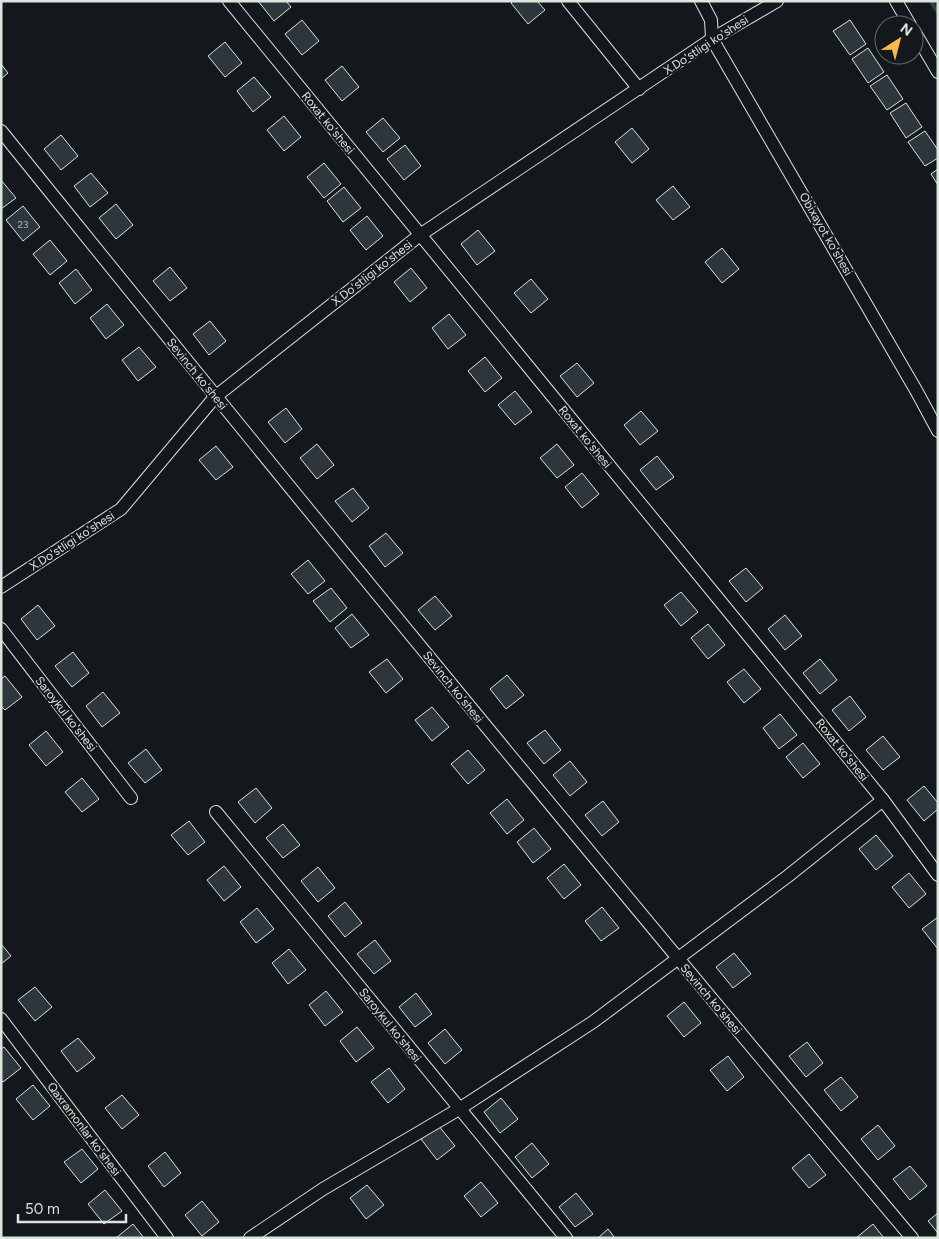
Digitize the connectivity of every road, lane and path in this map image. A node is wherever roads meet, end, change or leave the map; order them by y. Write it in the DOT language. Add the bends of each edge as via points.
graph roads {
  1 [pos="229,1"];
  2 [pos="568,1"];
  3 [pos="701,1"];
  4 [pos="777,1"];
  5 [pos="896,1"];
  6 [pos="904,15"];
  7 [pos="712,39"];
  8 [pos="924,49"];
  9 [pos="938,72"];
  10 [pos="639,89"];
  11 [pos="1,131"];
  12 [pos="420,235"];
  13 [pos="215,397"];
  14 [pos="938,431"];
  15 [pos="1,587"];
  16 [pos="1,629"];
  17 [pos="131,798"];
  18 [pos="883,800"];
  19 [pos="216,812"];
  20 [pos="938,875"];
  21 [pos="678,960"];
  22 [pos="1,1019"];
  23 [pos="459,1109"];
  24 [pos="168,1238"];
  25 [pos="250,1238"];
  26 [pos="566,1238"];
  27 [pos="912,1238"];
  1 -- 12 [label="street, Roxat ko'shesi"];
  2 -- 10 [label="street"];
  3 -- 7 [label="street" via="711,20"];
  4 -- 7 [label="street, X.Do'stligi ko'shesi"];
  5 -- 6 [label="street"];
  7 -- 10 [label="street, X.Do'stligi ko'shesi"];
  7 -- 14 [label="street, Obixayot ko'shesi"];
  8 -- 9 [label="street"];
  10 -- 12 [label="street, X.Do'stligi ko'shesi"];
  11 -- 13 [label="street, Sevinch ko'shesi"];
  12 -- 13 [label="street, X.Do'stligi ko'shesi"];
  12 -- 18 [label="street, Roxat ko'shesi"];
  13 -- 15 [label="street, X.Do'stligi ko'shesi" via="122,509"];
  13 -- 21 [label="street, Sevinch ko'shesi"];
  16 -- 17 [label="street, Saroykul ko'shesi"];
  18 -- 20 [label="street, Roxat ko'shesi"];
  18 -- 21 [label="street"];
  19 -- 23 [label="street, Saroykul ko'shesi"];
  21 -- 23 [label="street" via="593,1022"];
  21 -- 27 [label="street, Sevinch ko'shesi"];
  22 -- 24 [label="street, Qaxramonlar ko'shesi"];
  23 -- 25 [label="street" via="323,1190"];
  23 -- 26 [label="street, Saroykul ko'shesi"];
}
